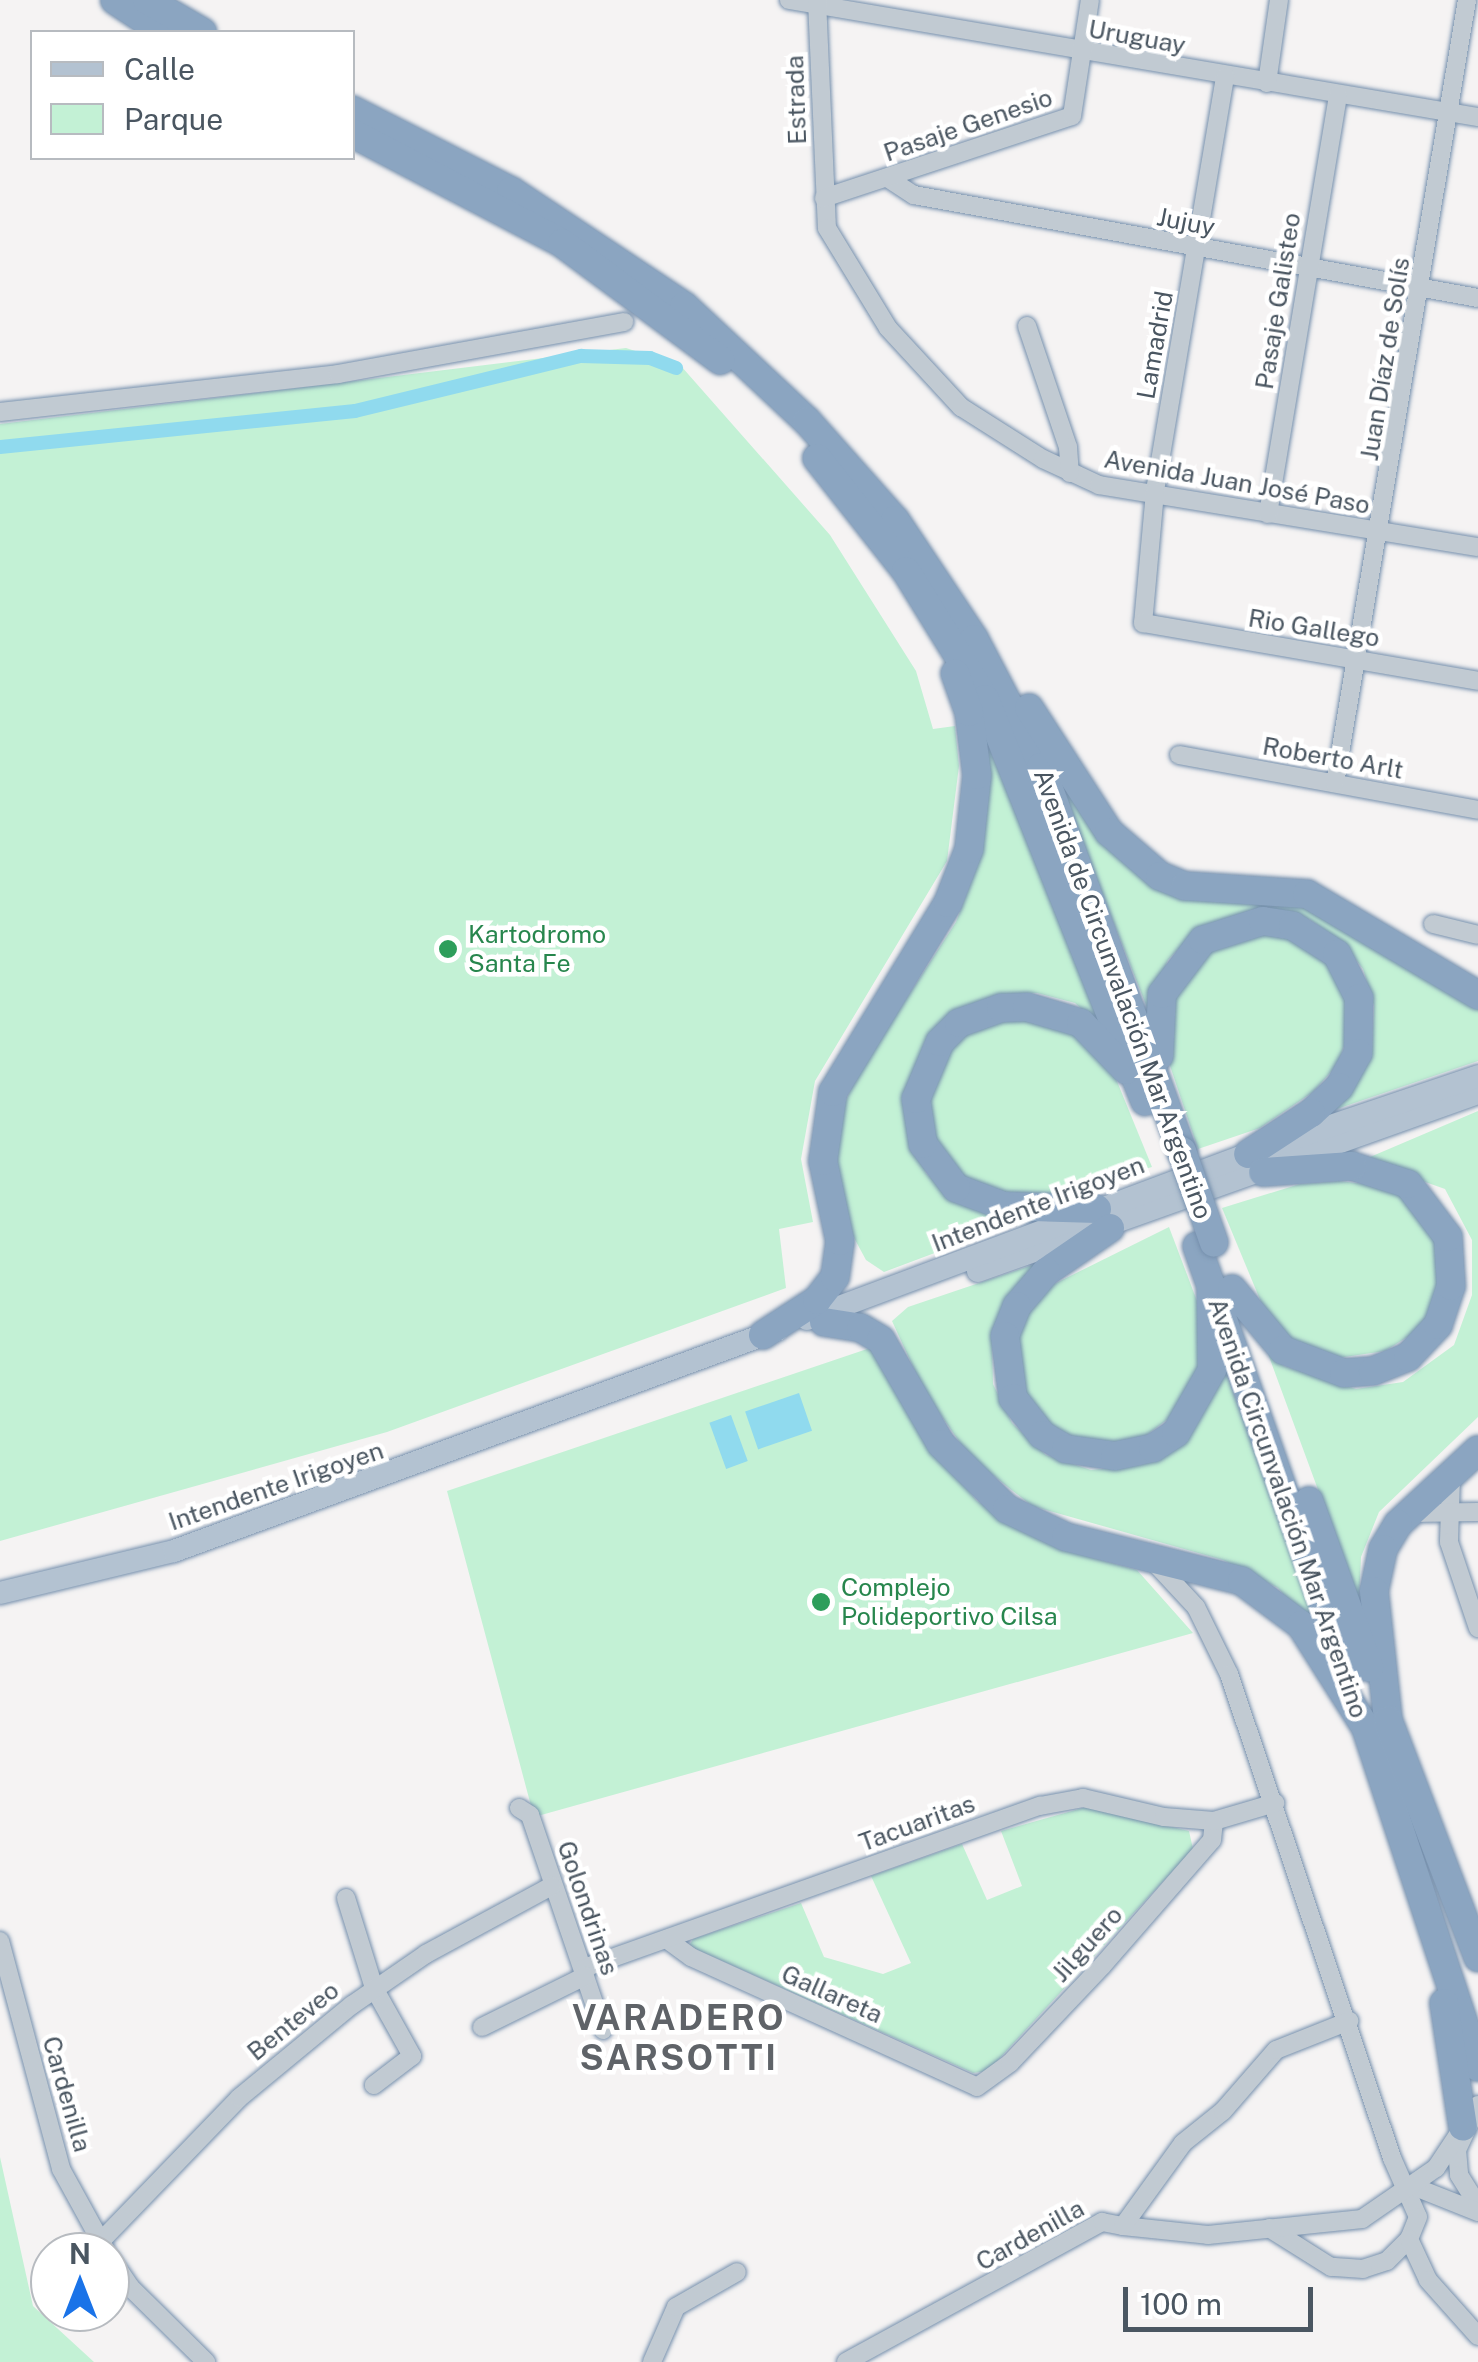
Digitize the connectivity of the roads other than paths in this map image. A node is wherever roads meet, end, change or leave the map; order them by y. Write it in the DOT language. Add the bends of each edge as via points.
graph roads {
  1 [pos="115,0"];
  2 [pos="147,0"];
  3 [pos="789,0"];
  4 [pos="1090,0"];
  5 [pos="1280,0"];
  6 [pos="1467,0"];
  7 [pos="817,2"];
  8 [pos="160,30"];
  9 [pos="199,30"];
  10 [pos="1082,53"];
  11 [pos="1226,76"];
  12 [pos="1266,83"];
  13 [pos="1338,96"];
  14 [pos="355,112"];
  15 [pos="1450,112"];
  16 [pos="1478,117"];
  17 [pos="355,135"];
  18 [pos="889,179"];
  19 [pos="824,198"];
  20 [pos="1196,249"];
  21 [pos="1308,271"];
  22 [pos="1422,288"];
  23 [pos="632,292"];
  24 [pos="1478,298"];
  25 [pos="624,322"];
  26 [pos="672,323"];
  27 [pos="1027,326"];
  28 [pos="0,412"];
  29 [pos="1070,473"];
  30 [pos="1155,492"];
  31 [pos="1268,514"];
  32 [pos="864,516"];
  33 [pos="1382,533"];
  34 [pos="1478,548"];
  35 [pos="922,555"];
  36 [pos="1144,623"];
  37 [pos="1358,660"];
  38 [pos="1478,681"];
  39 [pos="1179,754"];
  40 [pos="1334,783"];
  41 [pos="1478,810"];
  42 [pos="1433,924"];
  43 [pos="1478,935"];
  44 [pos="1478,995"];
  45 [pos="1478,1076"];
  46 [pos="1151,1089"];
  47 [pos="1478,1093"];
  48 [pos="1256,1163"];
  49 [pos="1104,1219"];
  50 [pos="1221,1288"];
  51 [pos="824,1322"];
  52 [pos="763,1336"];
  53 [pos="677,1372"];
  54 [pos="1478,1450"];
  55 [pos="1451,1477"];
  56 [pos="1478,1512"];
  57 [pos="1410,1513"];
  58 [pos="1450,1516"];
  59 [pos="1144,1556"];
  60 [pos="1228,1576"];
  61 [pos="0,1594"];
  62 [pos="1196,1607"];
  63 [pos="1478,1628"];
  64 [pos="1377,1724"];
  65 [pos="1275,1803"];
  66 [pos="519,1808"];
  67 [pos="1214,1821"];
  68 [pos="552,1886"];
  69 [pos="346,1898"];
  70 [pos="1433,1927"];
  71 [pos="669,1941"];
  72 [pos="0,1942"];
  73 [pos="1476,1951"];
  74 [pos="585,1972"];
  75 [pos="374,1988"];
  76 [pos="1348,2021"];
  77 [pos="482,2027"];
  78 [pos="603,2030"];
  79 [pos="1478,2066"];
  80 [pos="374,2084"];
  81 [pos="977,2087"];
  82 [pos="1470,2116"];
  83 [pos="1411,2189"];
  84 [pos="1478,2208"];
  85 [pos="1123,2226"];
  86 [pos="1270,2228"];
  87 [pos="97,2232"];
  88 [pos="122,2232"];
  89 [pos="1410,2239"];
  90 [pos="737,2272"];
  91 [pos="130,2287"];
  92 [pos="1478,2336"];
  93 [pos="206,2362"];
  94 [pos="652,2362"];
  95 [pos="846,2362"];
  1 -- 8 [label="highway"];
  2 -- 9 [label="highway"];
  3 -- 7 [label="street, Uruguay"];
  4 -- 10 [label="street, Pasaje Genesio"];
  5 -- 12 [label="street"];
  6 -- 15 [label="street, Juan Díaz de Solís"];
  7 -- 10 [label="street, Uruguay"];
  7 -- 19 [label="street, Estrada"];
  10 -- 11 [label="street, Uruguay"];
  10 -- 18 [label="street, Pasaje Genesio" via="1072,116"];
  11 -- 12 [label="street, Uruguay"];
  11 -- 20 [label="street, Lamadrid"];
  12 -- 13 [label="street, Uruguay"];
  13 -- 15 [label="street, Uruguay"];
  13 -- 21 [label="street, Pasaje Galisteo"];
  14 -- 35 [label="highway, Avenida de Circunvalación Mar Argentino" via="512,191 684,306 808,421"];
  15 -- 16 [label="street, Uruguay"];
  15 -- 22 [label="street, Juan Díaz de Solís"];
  17 -- 23 [label="highway" via="501,208"];
  18 -- 19 [label="street, Pasaje Genesio"];
  18 -- 20 [label="street, Jujuy" via="914,195"];
  19 -- 29 [label="street, Avenida Juan José Paso" via="836,250 902,345 961,407"];
  20 -- 21 [label="street, Jujuy"];
  20 -- 30 [label="street, Lamadrid"];
  21 -- 22 [label="street, Jujuy"];
  21 -- 31 [label="street, Pasaje Galisteo"];
  22 -- 24 [label="street, Jujuy"];
  22 -- 33 [label="street, Juan Díaz de Solís"];
  23 -- 25 [label="street" via="633,314"];
  23 -- 26 [label="highway"];
  25 -- 26 [label="street"];
  25 -- 28 [label="street" via="338,374"];
  26 -- 32 [label="highway" via="757,392"];
  27 -- 29 [label="street" via="1068,447"];
  29 -- 30 [label="street, Avenida Juan José Paso"];
  30 -- 31 [label="street, Avenida Juan José Paso"];
  30 -- 36 [label="street, Lamadrid"];
  31 -- 33 [label="street, Avenida Juan José Paso"];
  32 -- 46 [label="highway, Avenida de Circunvalación Mar Argentino" via="985,699"];
  32 -- 52 [label="highway" via="962,688 976,776 974,820 948,904 833,1092 823,1161 840,1241 835,1277 817,1300"];
  33 -- 34 [label="street, Avenida Juan José Paso"];
  33 -- 37 [label="street, Juan Díaz de Solís"];
  35 -- 44 [label="highway" via="1131,857 1185,886 1307,894"];
  35 -- 46 [label="highway, Avenida de Circunvalación Mar Argentino" via="1004,691 1041,768"];
  36 -- 37 [label="street, Rio Gallego"];
  37 -- 38 [label="street, Rio Gallego"];
  37 -- 40 [label="street, Juan Díaz de Solís"];
  39 -- 40 [label="street, Roberto Arlt"];
  40 -- 41 [label="street, Roberto Arlt"];
  42 -- 43 [label="street"];
  45 -- 48 [label="main road, Intendente Irigoyen"];
  46 -- 48 [label="highway" via="1162,994 1202,940 1262,922 1320,940 1344,964 1359,998 1358,1052 1338,1087"];
  46 -- 49 [label="highway" via="1081,1024 1027,1006 960,1023 922,1075 918,1129 956,1188 1004,1206"];
  46 -- 50 [label="highway, Avenida de Circunvalación Mar Argentino, bridge"];
  47 -- 48 [label="main road, Intendente Irigoyen"];
  48 -- 49 [label="main road, Intendente Irigoyen"];
  48 -- 50 [label="highway" via="1352,1166 1408,1184 1448,1238 1452,1286 1438,1325 1408,1357 1344,1373 1283,1350"];
  49 -- 50 [label="highway" via="1017,1306 1005,1336 1013,1398 1034,1427 1066,1450 1116,1456 1153,1448 1176,1432 1212,1370"];
  49 -- 51 [label="main road, Intendente Irigoyen"];
  49 -- 52 [label="main road, Intendente Irigoyen"];
  50 -- 64 [label="highway, Avenida Circunvalación Mar Argentino"];
  51 -- 53 [label="main road, Intendente Irigoyen"];
  51 -- 59 [label="highway" via="860,1328 881,1340 941,1444 1007,1509 1066,1537"];
  52 -- 53 [label="main road, Intendente Irigoyen"];
  53 -- 61 [label="main road, Intendente Irigoyen" via="174,1551"];
  54 -- 55 [label="highway"];
  55 -- 57 [label="highway"];
  55 -- 58 [label="street"];
  56 -- 58 [label="street"];
  57 -- 58 [label="street"];
  57 -- 64 [label="highway" via="1390,1536 1376,1574"];
  58 -- 63 [label="street" via="1452,1557"];
  59 -- 60 [label="highway"];
  59 -- 62 [label="street"];
  60 -- 62 [label="street" via="1207,1589"];
  60 -- 64 [label="highway" via="1256,1587 1301,1625"];
  62 -- 65 [label="street" via="1230,1674"];
  64 -- 70 [label="highway"];
  64 -- 73 [label="highway"];
  65 -- 67 [label="street, Tacuaritas"];
  65 -- 76 [label="street"];
  66 -- 68 [label="street, Golondrinas" via="530,1815"];
  67 -- 71 [label="street, Tacuaritas" via="1073,1798"];
  67 -- 81 [label="street, Jilguero" via="1212,1840 1102,1966 1010,2063"];
  68 -- 74 [label="street, Golondrinas"];
  68 -- 75 [label="street, Benteveo"];
  69 -- 75 [label="street"];
  70 -- 79 [label="highway"];
  70 -- 82 [label="highway"];
  71 -- 74 [label="street, Tacuaritas"];
  71 -- 81 [label="street, Gallareta" via="691,1957"];
  72 -- 87 [label="street, Cardenilla" via="54,2150"];
  74 -- 77 [label="street, Tacuaritas"];
  74 -- 78 [label="street, Golondrinas"];
  75 -- 80 [label="street" via="412,2056"];
  75 -- 88 [label="street, Benteveo" via="239,2098"];
  76 -- 83 [label="street"];
  76 -- 85 [label="street, Cardenilla" via="1276,2050 1223,2111 1182,2143"];
  82 -- 83 [label="street"];
  82 -- 84 [label="street" via="1457,2163"];
  83 -- 84 [label="street"];
  83 -- 86 [label="street" via="1362,2219"];
  83 -- 89 [label="street" via="1418,2217"];
  85 -- 86 [label="street" via="1208,2235"];
  85 -- 95 [label="street, Cardenilla" via="1102,2222"];
  86 -- 89 [label="street" via="1317,2260 1344,2269 1373,2268"];
  89 -- 92 [label="street" via="1428,2280"];
  90 -- 94 [label="street" via="676,2308"];
  91 -- 93 [label="street, Cardenilla"];
}
